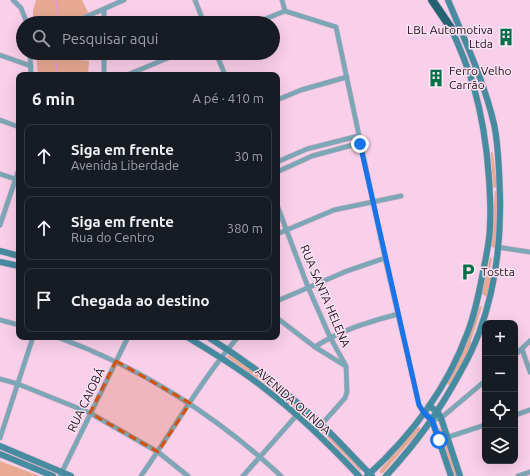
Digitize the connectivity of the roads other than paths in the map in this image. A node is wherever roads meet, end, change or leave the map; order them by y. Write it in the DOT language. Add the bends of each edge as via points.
graph roads {
  1 [pos="13,0"];
  2 [pos="124,0"];
  3 [pos="195,0"];
  4 [pos="282,0"];
  5 [pos="432,0"];
  6 [pos="436,0"];
  7 [pos="448,0"];
  8 [pos="104,9"];
  9 [pos="285,11"];
  10 [pos="24,16"];
  11 [pos="88,16"];
  12 [pos="104,16"];
  13 [pos="201,16"];
  14 [pos="272,16"];
  15 [pos="451,28"];
  16 [pos="0,55"];
  17 [pos="31,60"];
  18 [pos="104,60"];
  19 [pos="163,60"];
  20 [pos="219,60"];
  21 [pos="475,63"];
  22 [pos="31,66"];
  23 [pos="467,66"];
  24 [pos="31,72"];
  25 [pos="104,72"];
  26 [pos="134,72"];
  27 [pos="224,72"];
  28 [pos="347,76"];
  29 [pos="280,99"];
  30 [pos="0,120"];
  31 [pos="16,126"];
  32 [pos="358,136"];
  33 [pos="360,144"];
  34 [pos="280,161"];
  35 [pos="280,171"];
  36 [pos="0,174"];
  37 [pos="15,179"];
  38 [pos="490,190"];
  39 [pos="500,190"];
  40 [pos="401,196"];
  41 [pos="373,202"];
  42 [pos="280,213"];
  43 [pos="0,225"];
  44 [pos="287,229"];
  45 [pos="280,232"];
  46 [pos="497,247"];
  47 [pos="0,251"];
  48 [pos="530,252"];
  49 [pos="487,253"];
  50 [pos="496,254"];
  51 [pos="16,255"];
  52 [pos="385,258"];
  53 [pos="0,262"];
  54 [pos="16,265"];
  55 [pos="308,287"];
  56 [pos="280,300"];
  57 [pos="478,300"];
  58 [pos="488,303"];
  59 [pos="398,314"];
  60 [pos="0,320"];
  61 [pos="280,320"];
  62 [pos="16,324"];
  63 [pos="330,337"];
  64 [pos="32,340"];
  65 [pos="64,340"];
  66 [pos="126,340"];
  67 [pos="192,340"];
  68 [pos="213,340"];
  69 [pos="235,340"];
  70 [pos="530,341"];
  71 [pos="315,347"];
  72 [pos="227,349"];
  73 [pos="523,351"];
  74 [pos="530,351"];
  75 [pos="518,354"];
  76 [pos="222,358"];
  77 [pos="116,361"];
  78 [pos="346,366"];
  79 [pos="530,372"];
  80 [pos="0,379"];
  81 [pos="482,383"];
  82 [pos="18,384"];
  83 [pos="190,403"];
  84 [pos="419,405"];
  85 [pos="429,406"];
  86 [pos="303,408"];
  87 [pos="530,410"];
  88 [pos="90,413"];
  89 [pos="424,413"];
  90 [pos="518,414"];
  91 [pos="296,415"];
  92 [pos="439,415"];
  93 [pos="432,420"];
  94 [pos="322,425"];
  95 [pos="482,426"];
  96 [pos="315,432"];
  97 [pos="447,437"];
  98 [pos="0,438"];
  99 [pos="439,440"];
  100 [pos="0,446"];
  101 [pos="158,452"];
  102 [pos="0,454"];
  103 [pos="260,456"];
  104 [pos="530,472"];
  105 [pos="61,474"];
  106 [pos="370,475"];
  107 [pos="52,476"];
  108 [pos="71,476"];
  109 [pos="141,476"];
  110 [pos="188,476"];
  111 [pos="243,476"];
  112 [pos="281,476"];
  113 [pos="359,476"];
  114 [pos="386,476"];
  115 [pos="451,476"];
  116 [pos="460,476"];
  117 [pos="518,476"];
  1 -- 10 [label="street"];
  2 -- 8 [label="street"];
  3 -- 13 [label="street"];
  4 -- 9 [label="street"];
  5 -- 15 [label="highway"];
  6 -- 15 [label="highway"];
  7 -- 21 [label="main road"];
  8 -- 11 [label="street"];
  8 -- 12 [label="street"];
  9 -- 14 [label="street"];
  9 -- 28 [label="street" via="336,27"];
  15 -- 23 [label="main road"];
  16 -- 22 [label="street"];
  17 -- 22 [label="street"];
  18 -- 25 [label="street"];
  19 -- 26 [label="street"];
  20 -- 27 [label="street"];
  21 -- 23 [label="main road"];
  21 -- 39 [label="main road" via="498,147"];
  22 -- 24 [label="street"];
  23 -- 38 [label="main road" via="483,126"];
  28 -- 29 [label="street"];
  28 -- 32 [label="street"];
  30 -- 31 [label="street"];
  32 -- 33 [label="street"];
  32 -- 34 [label="street" via="307,149"];
  33 -- 35 [label="street" via="312,156"];
  33 -- 41 [label="street"];
  36 -- 37 [label="street"];
  37 -- 43 [label="street"];
  38 -- 39 [label="main road"];
  38 -- 49 [label="main road"];
  39 -- 46 [label="main road"];
  40 -- 41 [label="street"];
  41 -- 44 [label="street" via="334,210"];
  41 -- 52 [label="street"];
  42 -- 44 [label="street, RUA SANTA HELENA"];
  44 -- 45 [label="street"];
  44 -- 55 [label="street, RUA SANTA HELENA"];
  46 -- 48 [label="street"];
  46 -- 50 [label="main road"];
  47 -- 51 [label="main road"];
  49 -- 50 [label="main road"];
  49 -- 57 [label="main road"];
  50 -- 58 [label="main road"];
  52 -- 55 [label="street"];
  52 -- 59 [label="street"];
  53 -- 54 [label="main road"];
  55 -- 56 [label="street"];
  55 -- 63 [label="street, RUA SANTA HELENA"];
  57 -- 58 [label="main road"];
  57 -- 85 [label="main road" via="467,334"];
  58 -- 92 [label="main road" via="475,344"];
  59 -- 63 [label="street" via="367,322"];
  59 -- 84 [label="street"];
  60 -- 62 [label="street"];
  61 -- 71 [label="street"];
  63 -- 71 [label="street"];
  63 -- 78 [label="street, RUA SANTA HELENA"];
  64 -- 82 [label="street"];
  65 -- 77 [label="street"];
  66 -- 77 [label="street, RUA CAIOBÁ"];
  67 -- 76 [label="main road, AVENIDA OLINDA"];
  68 -- 72 [label="main road, AVENIDA OLINDA"];
  69 -- 72 [label="street"];
  70 -- 73 [label="street"];
  71 -- 78 [label="street"];
  72 -- 76 [label="street"];
  72 -- 86 [label="main road, AVENIDA OLINDA"];
  73 -- 74 [label="street"];
  73 -- 75 [label="street"];
  73 -- 79 [label="street"];
  76 -- 83 [label="street"];
  76 -- 91 [label="main road, AVENIDA OLINDA" via="265,388"];
  77 -- 83 [label="street"];
  77 -- 88 [label="street, RUA CAIOBÁ"];
  78 -- 94 [label="street, RUA SANTA HELENA" via="345,398"];
  80 -- 82 [label="street"];
  81 -- 92 [label="street"];
  82 -- 88 [label="street"];
  82 -- 98 [label="street"];
  83 -- 101 [label="street"];
  83 -- 103 [label="street"];
  84 -- 85 [label="street"];
  84 -- 89 [label="street"];
  85 -- 89 [label="main road"];
  85 -- 92 [label="main road"];
  86 -- 91 [label="street"];
  86 -- 94 [label="main road, AVENIDA OLINDA"];
  87 -- 90 [label="street"];
  88 -- 101 [label="street"];
  88 -- 105 [label="street, RUA CAIOBÁ"];
  89 -- 93 [label="main road"];
  89 -- 106 [label="main road"];
  91 -- 96 [label="main road, AVENIDA OLINDA"];
  91 -- 103 [label="street"];
  92 -- 93 [label="main road"];
  92 -- 97 [label="main road"];
  93 -- 99 [label="main road"];
  93 -- 114 [label="main road"];
  94 -- 96 [label="street, RUA SANTA HELENA"];
  94 -- 106 [label="main road, AVENIDA OLINDA"];
  95 -- 97 [label="street"];
  96 -- 113 [label="main road, AVENIDA OLINDA"];
  97 -- 99 [label="street"];
  97 -- 116 [label="main road"];
  99 -- 115 [label="main road"];
  100 -- 105 [label="main road"];
  101 -- 109 [label="street"];
  101 -- 110 [label="street"];
  102 -- 107 [label="main road"];
  103 -- 111 [label="street"];
  103 -- 112 [label="street"];
  104 -- 117 [label="street"];
  105 -- 108 [label="main road"];
}
